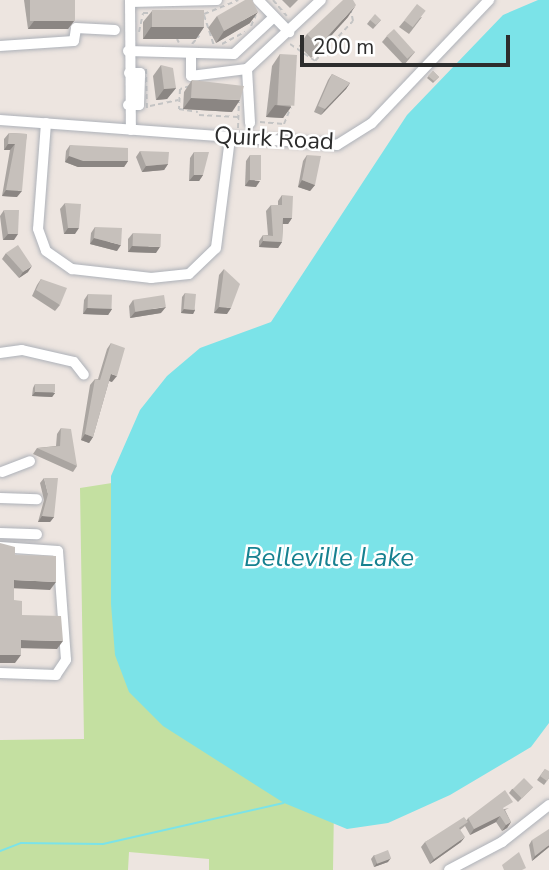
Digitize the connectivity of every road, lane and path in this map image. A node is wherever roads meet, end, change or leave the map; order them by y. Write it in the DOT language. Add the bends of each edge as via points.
graph roads {
  1 [pos="217,0"];
  2 [pos="238,0"];
  3 [pos="258,0"];
  4 [pos="273,0"];
  5 [pos="321,0"];
  6 [pos="489,0"];
  7 [pos="130,1"];
  8 [pos="346,6"];
  9 [pos="249,8"];
  10 [pos="155,13"];
  11 [pos="204,13"];
  12 [pos="287,16"];
  13 [pos="274,17"];
  14 [pos="115,30"];
  15 [pos="289,38"];
  16 [pos="139,39"];
  17 [pos="177,39"];
  18 [pos="0,46"];
  19 [pos="128,51"];
  20 [pos="191,55"];
  21 [pos="150,60"];
  22 [pos="142,69"];
  23 [pos="148,69"];
  24 [pos="247,69"];
  25 [pos="198,86"];
  26 [pos="292,97"];
  27 [pos="180,99"];
  28 [pos="239,99"];
  29 [pos="149,107"];
  30 [pos="141,109"];
  31 [pos="238,117"];
  32 [pos="0,120"];
  33 [pos="255,122"];
  34 [pos="46,123"];
  35 [pos="238,128"];
  36 [pos="131,130"];
  37 [pos="230,138"];
  38 [pos="0,353"];
  39 [pos="84,375"];
  40 [pos="30,461"];
  41 [pos="1,472"];
  42 [pos="17,473"];
  43 [pos="0,498"];
  44 [pos="37,499"];
  45 [pos="0,533"];
  46 [pos="37,534"];
  47 [pos="0,547"];
  48 [pos="0,673"];
  49 [pos="549,805"];
  50 [pos="449,870"];
  1 -- 7 [label="street"];
  2 -- 11 [label="path"];
  3 -- 13 [label="street"];
  4 -- 12 [label="path"];
  5 -- 15 [label="street"];
  6 -- 37 [label="street, Quirk Road" via="351,140 324,146"];
  7 -- 19 [label="street"];
  8 -- 15 [label="path" via="353,21 315,61"];
  9 -- 11 [label="path" via="256,16 250,29 218,47 205,29"];
  10 -- 16 [label="path" via="143,13"];
  11 -- 17 [label="path" via="193,44"];
  13 -- 15 [label="street"];
  13 -- 20 [label="street" via="234,54"];
  14 -- 18 [label="street" via="76,28 74,41"];
  15 -- 24 [label="street"];
  19 -- 20 [label="street"];
  19 -- 36 [label="street"];
  20 -- 24 [label="street" via="191,76"];
  21 -- 23 [label="path"];
  22 -- 23 [label="path"];
  23 -- 29 [label="path"];
  24 -- 33 [label="street"];
  25 -- 27 [label="path" via="184,86"];
  26 -- 33 [label="path" via="289,120"];
  27 -- 29 [label="path"];
  27 -- 31 [label="path" via="186,115"];
  28 -- 31 [label="path"];
  29 -- 30 [label="path"];
  31 -- 35 [label="path"];
  32 -- 34 [label="street, Quirk Road"];
  34 -- 36 [label="street, Quirk Road"];
  34 -- 37 [label="street" via="38,229 43,246 65,267 172,279 211,256 222,229"];
  36 -- 37 [label="street, Quirk Road"];
  38 -- 39 [label="street" via="22,350 74,362"];
  40 -- 41 [label="street"];
  41 -- 42 [label="street"];
  43 -- 44 [label="street"];
  45 -- 46 [label="street"];
  47 -- 48 [label="street" via="58,551 66,660 56,675"];
  49 -- 50 [label="street" via="502,842"];
}
